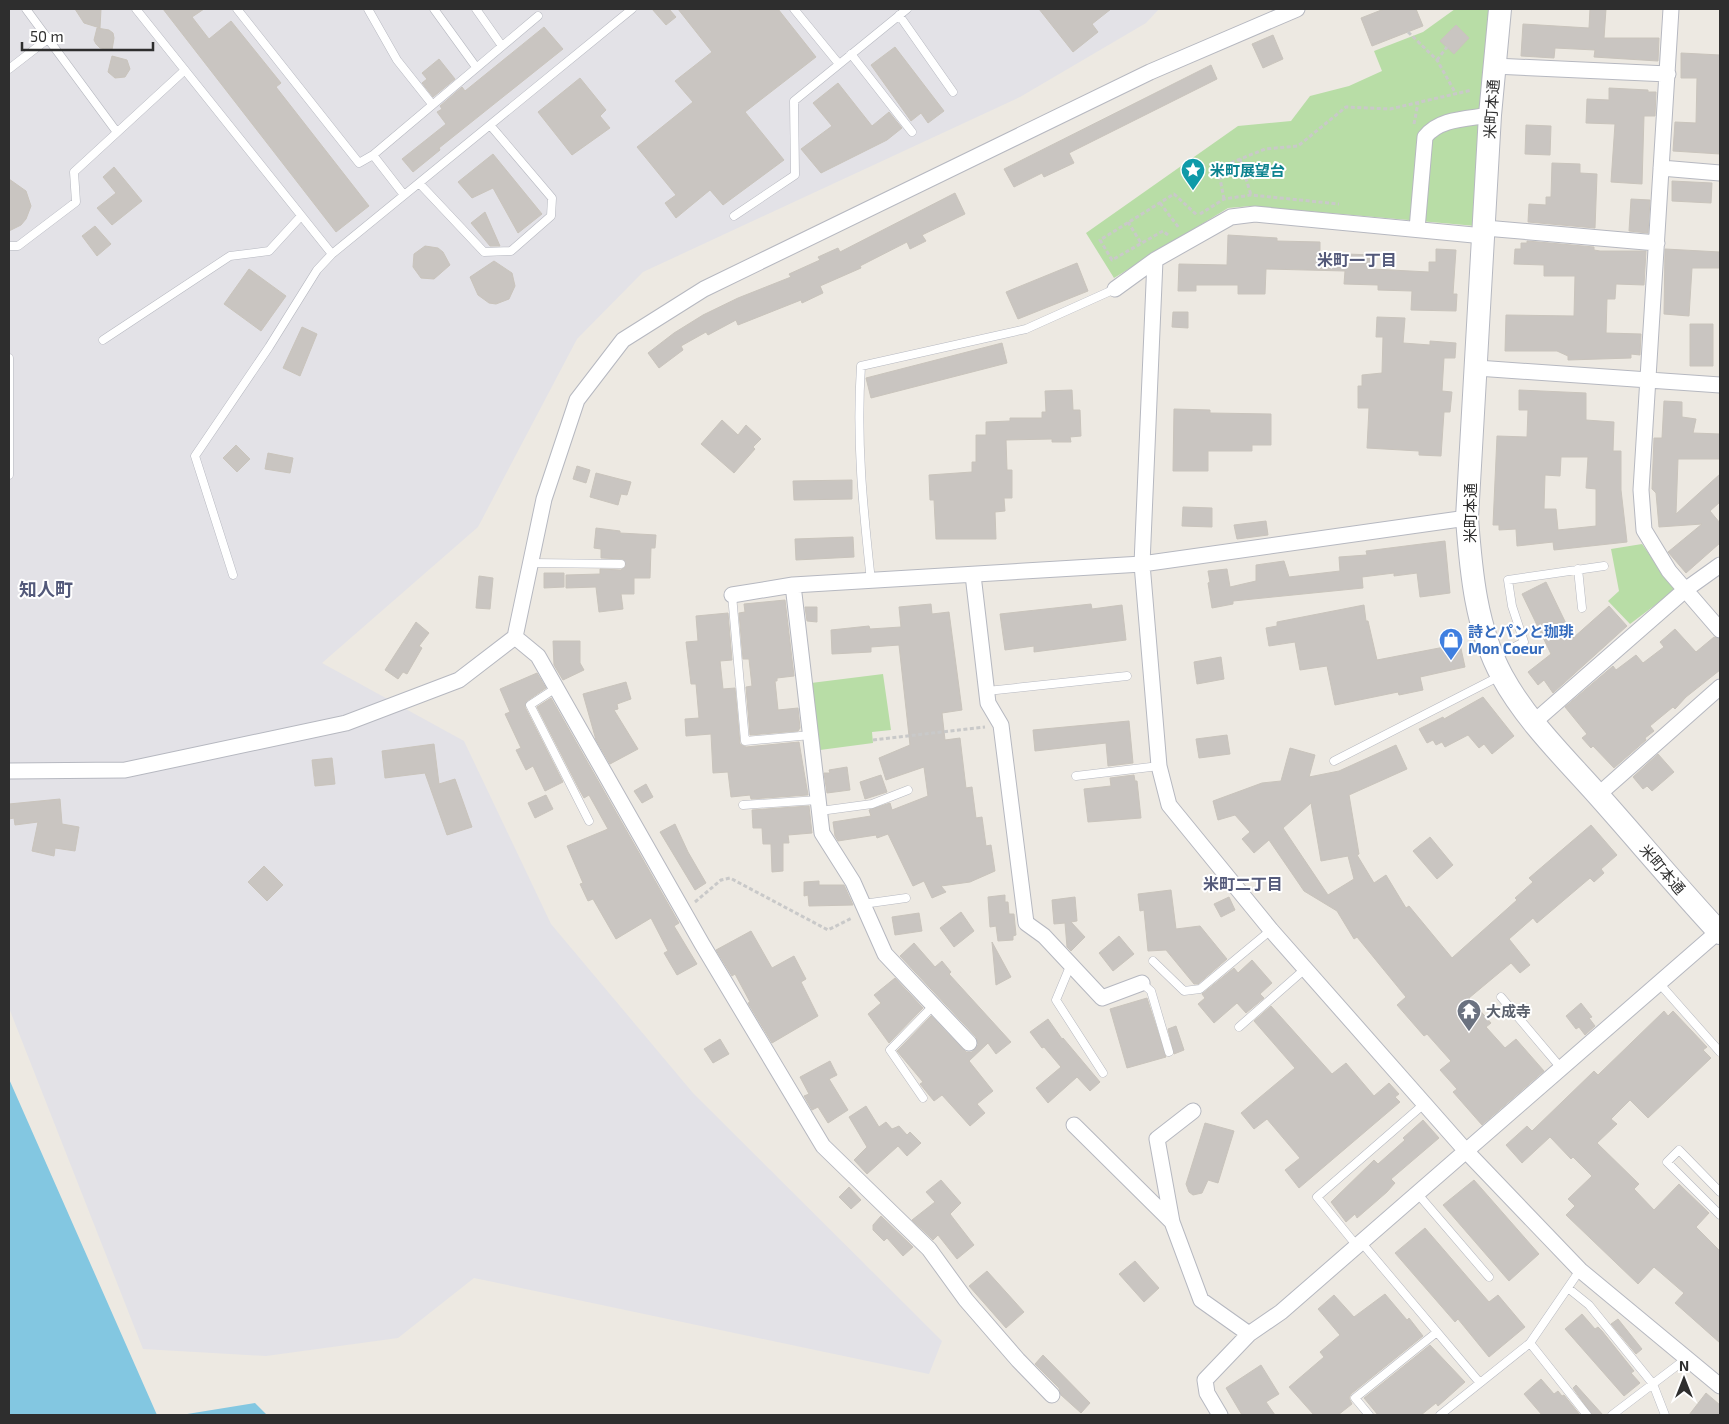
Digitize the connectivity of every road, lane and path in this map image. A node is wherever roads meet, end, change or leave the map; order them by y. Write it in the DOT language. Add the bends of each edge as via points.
graph roads {
  1 [pos="26,9"];
  2 [pos="136,9"];
  3 [pos="238,9"];
  4 [pos="368,9"];
  5 [pos="434,9"];
  6 [pos="476,9"];
  7 [pos="632,9"];
  8 [pos="794,9"];
  9 [pos="907,9"];
  10 [pos="1297,9"];
  11 [pos="1500,9"];
  12 [pos="1671,9"];
  13 [pos="622,12"];
  14 [pos="899,15"];
  15 [pos="538,16"];
  16 [pos="1408,32"];
  17 [pos="49,38"];
  18 [pos="502,46"];
  19 [pos="1447,47"];
  20 [pos="851,54"];
  21 [pos="1437,60"];
  22 [pos="839,64"];
  23 [pos="476,67"];
  24 [pos="9,69"];
  25 [pos="185,70"];
  26 [pos="1668,74"];
  27 [pos="1493,75"];
  28 [pos="953,92"];
  29 [pos="1456,94"];
  30 [pos="1418,103"];
  31 [pos="432,104"];
  32 [pos="1490,115"];
  33 [pos="490,125"];
  34 [pos="116,131"];
  35 [pos="1413,131"];
  36 [pos="912,132"];
  37 [pos="373,155"];
  38 [pos="1240,159"];
  39 [pos="1661,168"];
  40 [pos="1720,173"];
  41 [pos="419,182"];
  42 [pos="404,195"];
  43 [pos="1251,195"];
  44 [pos="1224,198"];
  45 [pos="1160,203"];
  46 [pos="301,216"];
  47 [pos="734,216"];
  48 [pos="1198,216"];
  49 [pos="1128,222"];
  50 [pos="1179,228"];
  51 [pos="1417,229"];
  52 [pos="1484,232"];
  53 [pos="1141,243"];
  54 [pos="1657,243"];
  55 [pos="9,246"];
  56 [pos="332,254"];
  57 [pos="1112,260"];
  58 [pos="1155,260"];
  59 [pos="1115,289"];
  60 [pos="103,340"];
  61 [pos="9,358"];
  62 [pos="1476,368"];
  63 [pos="1649,380"];
  64 [pos="1720,385"];
  65 [pos="9,475"];
  66 [pos="1467,518"];
  67 [pos="530,563"];
  68 [pos="622,564"];
  69 [pos="1142,564"];
  70 [pos="1720,565"];
  71 [pos="1604,566"];
  72 [pos="1578,569"];
  73 [pos="233,575"];
  74 [pos="973,575"];
  75 [pos="871,581"];
  76 [pos="793,585"];
  77 [pos="1685,590"];
  78 [pos="732,595"];
  79 [pos="1582,608"];
  80 [pos="1720,630"];
  81 [pos="515,637"];
  82 [pos="1498,666"];
  83 [pos="1127,676"];
  84 [pos="1720,687"];
  85 [pos="556,688"];
  86 [pos="987,692"];
  87 [pos="1534,722"];
  88 [pos="1001,725"];
  89 [pos="811,735"];
  90 [pos="873,740"];
  91 [pos="1334,761"];
  92 [pos="1159,766"];
  93 [pos="9,771"];
  94 [pos="1076,776"];
  95 [pos="908,790"];
  96 [pos="1598,795"];
  97 [pos="743,805"];
  98 [pos="819,805"];
  99 [pos="589,821"];
  100 [pos="906,898"];
  101 [pos="865,908"];
  102 [pos="683,911"];
  103 [pos="1270,930"];
  104 [pos="1720,932"];
  105 [pos="1153,961"];
  106 [pos="1070,964"];
  107 [pos="1305,969"];
  108 [pos="1142,983"];
  109 [pos="1659,983"];
  110 [pos="1501,997"];
  111 [pos="934,1005"];
  112 [pos="1239,1027"];
  113 [pos="969,1043"];
  114 [pos="1169,1052"];
  115 [pos="1720,1052"];
  116 [pos="1561,1068"];
  117 [pos="1103,1073"];
  118 [pos="923,1098"];
  119 [pos="1424,1104"];
  120 [pos="1193,1112"];
  121 [pos="1074,1125"];
  122 [pos="1466,1151"];
  123 [pos="1720,1192"];
  124 [pos="1417,1193"];
  125 [pos="1720,1215"];
  126 [pos="1172,1222"];
  127 [pos="1359,1244"];
  128 [pos="1580,1270"];
  129 [pos="1489,1276"];
  130 [pos="1568,1288"];
  131 [pos="1437,1332"];
  132 [pos="1249,1334"];
  133 [pos="1530,1343"];
  134 [pos="1687,1358"];
  135 [pos="1480,1383"];
  136 [pos="1653,1384"];
  137 [pos="1720,1386"];
  138 [pos="1052,1395"];
  139 [pos="1220,1415"];
  140 [pos="1369,1415"];
  141 [pos="1440,1415"];
  142 [pos="1587,1415"];
  143 [pos="1612,1415"];
  144 [pos="1665,1415"];
  1 -- 17 [label="lane"];
  2 -- 25 [label="lane"];
  3 -- 37 [label="lane" via="359,163"];
  4 -- 31 [label="lane" via="397,60"];
  5 -- 23 [label="lane"];
  6 -- 18 [label="lane"];
  7 -- 13 [label="lane"];
  8 -- 22 [label="lane"];
  9 -- 14 [label="lane"];
  10 -- 67 [label="street" via="1150,72 704,289 623,340 577,400 544,499"];
  11 -- 27 [label="street, 米町本通"];
  12 -- 26 [label="street"];
  13 -- 33 [label="lane"];
  14 -- 20 [label="lane"];
  14 -- 28 [label="lane"];
  15 -- 18 [label="lane"];
  16 -- 21 [label="path"];
  17 -- 24 [label="lane"];
  17 -- 34 [label="lane"];
  18 -- 23 [label="lane"];
  19 -- 21 [label="path"];
  20 -- 22 [label="lane"];
  20 -- 36 [label="lane"];
  21 -- 29 [label="path"];
  22 -- 47 [label="lane" via="794,102 795,175"];
  23 -- 31 [label="lane"];
  25 -- 34 [label="lane"];
  25 -- 46 [label="lane"];
  26 -- 27 [label="street"];
  26 -- 39 [label="street"];
  27 -- 29 [label="path"];
  27 -- 32 [label="street, 米町本通"];
  29 -- 30 [label="path"];
  30 -- 35 [label="path"];
  30 -- 38 [label="path" via="1390,109 1346,107 1298,146 1265,149"];
  31 -- 37 [label="lane"];
  32 -- 51 [label="street" via="1441,124 1425,137"];
  32 -- 52 [label="street, 米町本通"];
  33 -- 41 [label="lane"];
  33 -- 41 [label="lane" via="552,198 551,216 511,251 484,252"];
  34 -- 55 [label="lane" via="74,172 76,202 18,246"];
  37 -- 42 [label="lane"];
  38 -- 43 [label="path"];
  38 -- 44 [label="path" via="1218,168"];
  39 -- 40 [label="street"];
  39 -- 54 [label="street"];
  41 -- 42 [label="lane"];
  42 -- 56 [label="lane"];
  45 -- 48 [label="path" via="1174,194"];
  45 -- 49 [label="path"];
  45 -- 50 [label="path"];
  46 -- 56 [label="lane"];
  46 -- 60 [label="lane" via="269,251 230,256"];
  49 -- 53 [label="path"];
  49 -- 57 [label="path" via="1100,240"];
  51 -- 52 [label="street"];
  51 -- 58 [label="street" via="1254,214 1231,217"];
  52 -- 54 [label="street"];
  52 -- 62 [label="street, 米町本通"];
  54 -- 63 [label="street"];
  56 -- 73 [label="lane" via="317,270 195,456"];
  58 -- 59 [label="street"];
  58 -- 69 [label="street"];
  59 -- 75 [label="lane" via="1026,329 861,366 858,415 860,477"];
  61 -- 65 [label="lane"];
  62 -- 63 [label="street"];
  62 -- 66 [label="street, 米町本通"];
  63 -- 64 [label="street"];
  63 -- 77 [label="street" via="1641,490 1644,530"];
  66 -- 69 [label="street"];
  66 -- 82 [label="street, 米町本通" via="1479,613"];
  67 -- 68 [label="lane"];
  67 -- 81 [label="street"];
  69 -- 74 [label="street"];
  69 -- 92 [label="street"];
  70 -- 77 [label="street"];
  71 -- 72 [label="lane"];
  72 -- 79 [label="lane"];
  72 -- 82 [label="lane" via="1508,580 1512,606 1524,642"];
  74 -- 75 [label="street"];
  74 -- 86 [label="street"];
  75 -- 76 [label="street"];
  76 -- 78 [label="street"];
  76 -- 89 [label="street"];
  77 -- 80 [label="street"];
  77 -- 87 [label="street"];
  78 -- 89 [label="lane" via="745,741"];
  81 -- 85 [label="street" via="538,656"];
  81 -- 93 [label="street" via="459,680 346,724 125,770"];
  82 -- 87 [label="street, 米町本通"];
  82 -- 91 [label="lane"];
  83 -- 86 [label="lane"];
  84 -- 96 [label="street"];
  85 -- 99 [label="lane" via="530,704"];
  85 -- 102 [label="street"];
  86 -- 88 [label="street" via="988,703"];
  87 -- 96 [label="street, 米町本通"];
  88 -- 90 [label="path"];
  88 -- 106 [label="street" via="1026,923 1044,936"];
  89 -- 98 [label="street"];
  92 -- 94 [label="lane"];
  92 -- 103 [label="street" via="1169,805"];
  95 -- 98 [label="lane" via="872,804"];
  96 -- 104 [label="street, 米町本通"];
  97 -- 98 [label="lane"];
  98 -- 101 [label="street" via="822,833 853,882"];
  100 -- 101 [label="lane"];
  101 -- 102 [label="path" via="828,930 730,878 721,880"];
  101 -- 111 [label="street" via="885,954"];
  102 -- 138 [label="street" via="823,1146 929,1249 966,1300"];
  103 -- 105 [label="lane" via="1200,989 1184,991"];
  103 -- 107 [label="street"];
  104 -- 109 [label="street"];
  106 -- 108 [label="street" via="1102,998"];
  106 -- 117 [label="lane" via="1056,1000"];
  107 -- 112 [label="lane"];
  107 -- 119 [label="street"];
  108 -- 114 [label="lane" via="1151,991"];
  109 -- 115 [label="lane"];
  109 -- 116 [label="street"];
  110 -- 116 [label="lane"];
  111 -- 113 [label="street"];
  111 -- 118 [label="lane" via="890,1050"];
  116 -- 122 [label="street"];
  119 -- 122 [label="street"];
  119 -- 127 [label="lane" via="1317,1197"];
  120 -- 126 [label="street" via="1157,1138"];
  121 -- 126 [label="street"];
  122 -- 124 [label="street"];
  122 -- 128 [label="street"];
  123 -- 125 [label="lane" via="1680,1150 1667,1162"];
  124 -- 127 [label="street"];
  124 -- 129 [label="lane"];
  126 -- 132 [label="street" via="1201,1300"];
  127 -- 131 [label="lane"];
  127 -- 132 [label="street" via="1281,1312"];
  128 -- 130 [label="lane"];
  128 -- 134 [label="street"];
  130 -- 133 [label="lane"];
  130 -- 136 [label="lane" via="1588,1305"];
  131 -- 135 [label="lane"];
  131 -- 140 [label="lane" via="1355,1398"];
  132 -- 139 [label="street" via="1205,1380 1207,1393"];
  133 -- 135 [label="lane"];
  133 -- 142 [label="lane"];
  134 -- 136 [label="lane"];
  134 -- 137 [label="street"];
  135 -- 141 [label="lane"];
  136 -- 143 [label="lane"];
  136 -- 144 [label="lane"];
}
